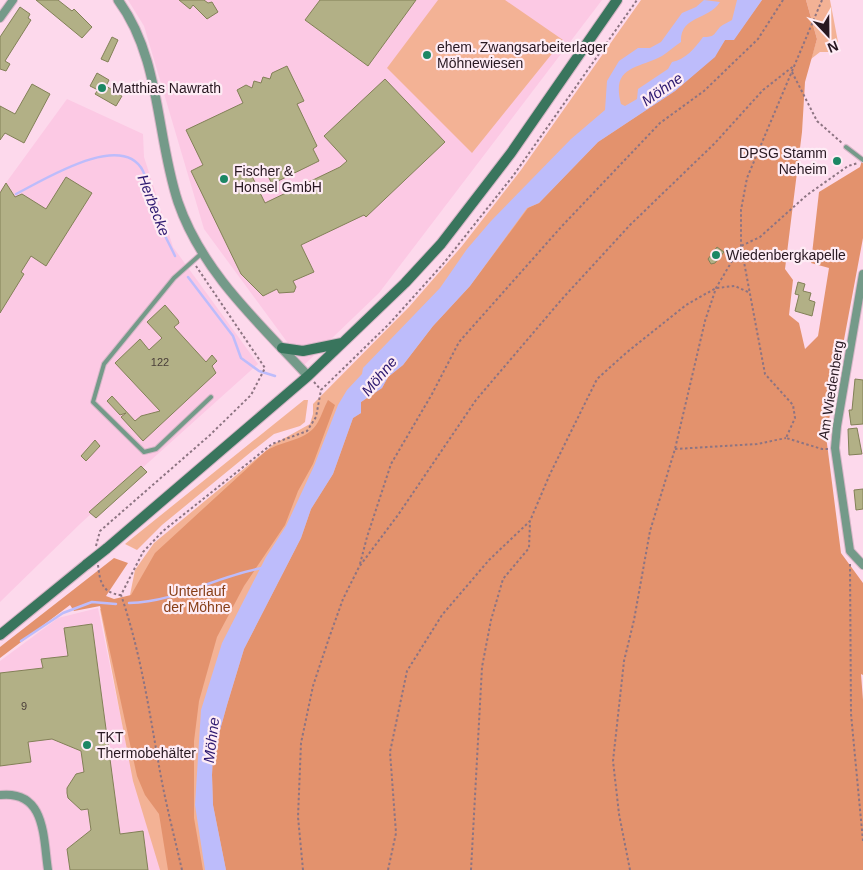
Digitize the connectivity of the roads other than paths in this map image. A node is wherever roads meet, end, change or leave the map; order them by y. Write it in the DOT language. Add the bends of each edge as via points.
graph roads {
  1 [pos="13,0"];
  2 [pos="118,0"];
  3 [pos="617,0"];
  4 [pos="0,18"];
  5 [pos="846,147"];
  6 [pos="863,161"];
  7 [pos="202,253"];
  8 [pos="863,274"];
  9 [pos="343,342"];
  10 [pos="282,348"];
  11 [pos="308,376"];
  12 [pos="211,397"];
  13 [pos="863,565"];
  14 [pos="0,635"];
  15 [pos="0,795"];
  16 [pos="48,870"];
  1 -- 4 [label="street"];
  2 -- 7 [label="street" via="138,36 155,96 178,203"];
  3 -- 9 [label="main road" via="542,110 441,244"];
  5 -- 6 [label="lane"];
  7 -- 10 [label="street" via="227,288"];
  7 -- 12 [label="lane" via="174,278 104,364 93,402 144,452 156,449"];
  8 -- 13 [label="street, Am Wiedenberg" via="835,448 850,551"];
  9 -- 10 [label="main road" via="303,351"];
  9 -- 11 [label="main road"];
  10 -- 11 [label="street"];
  11 -- 14 [label="main road, bridge"];
  15 -- 16 [label="street" via="22,797 37,810"];
}
